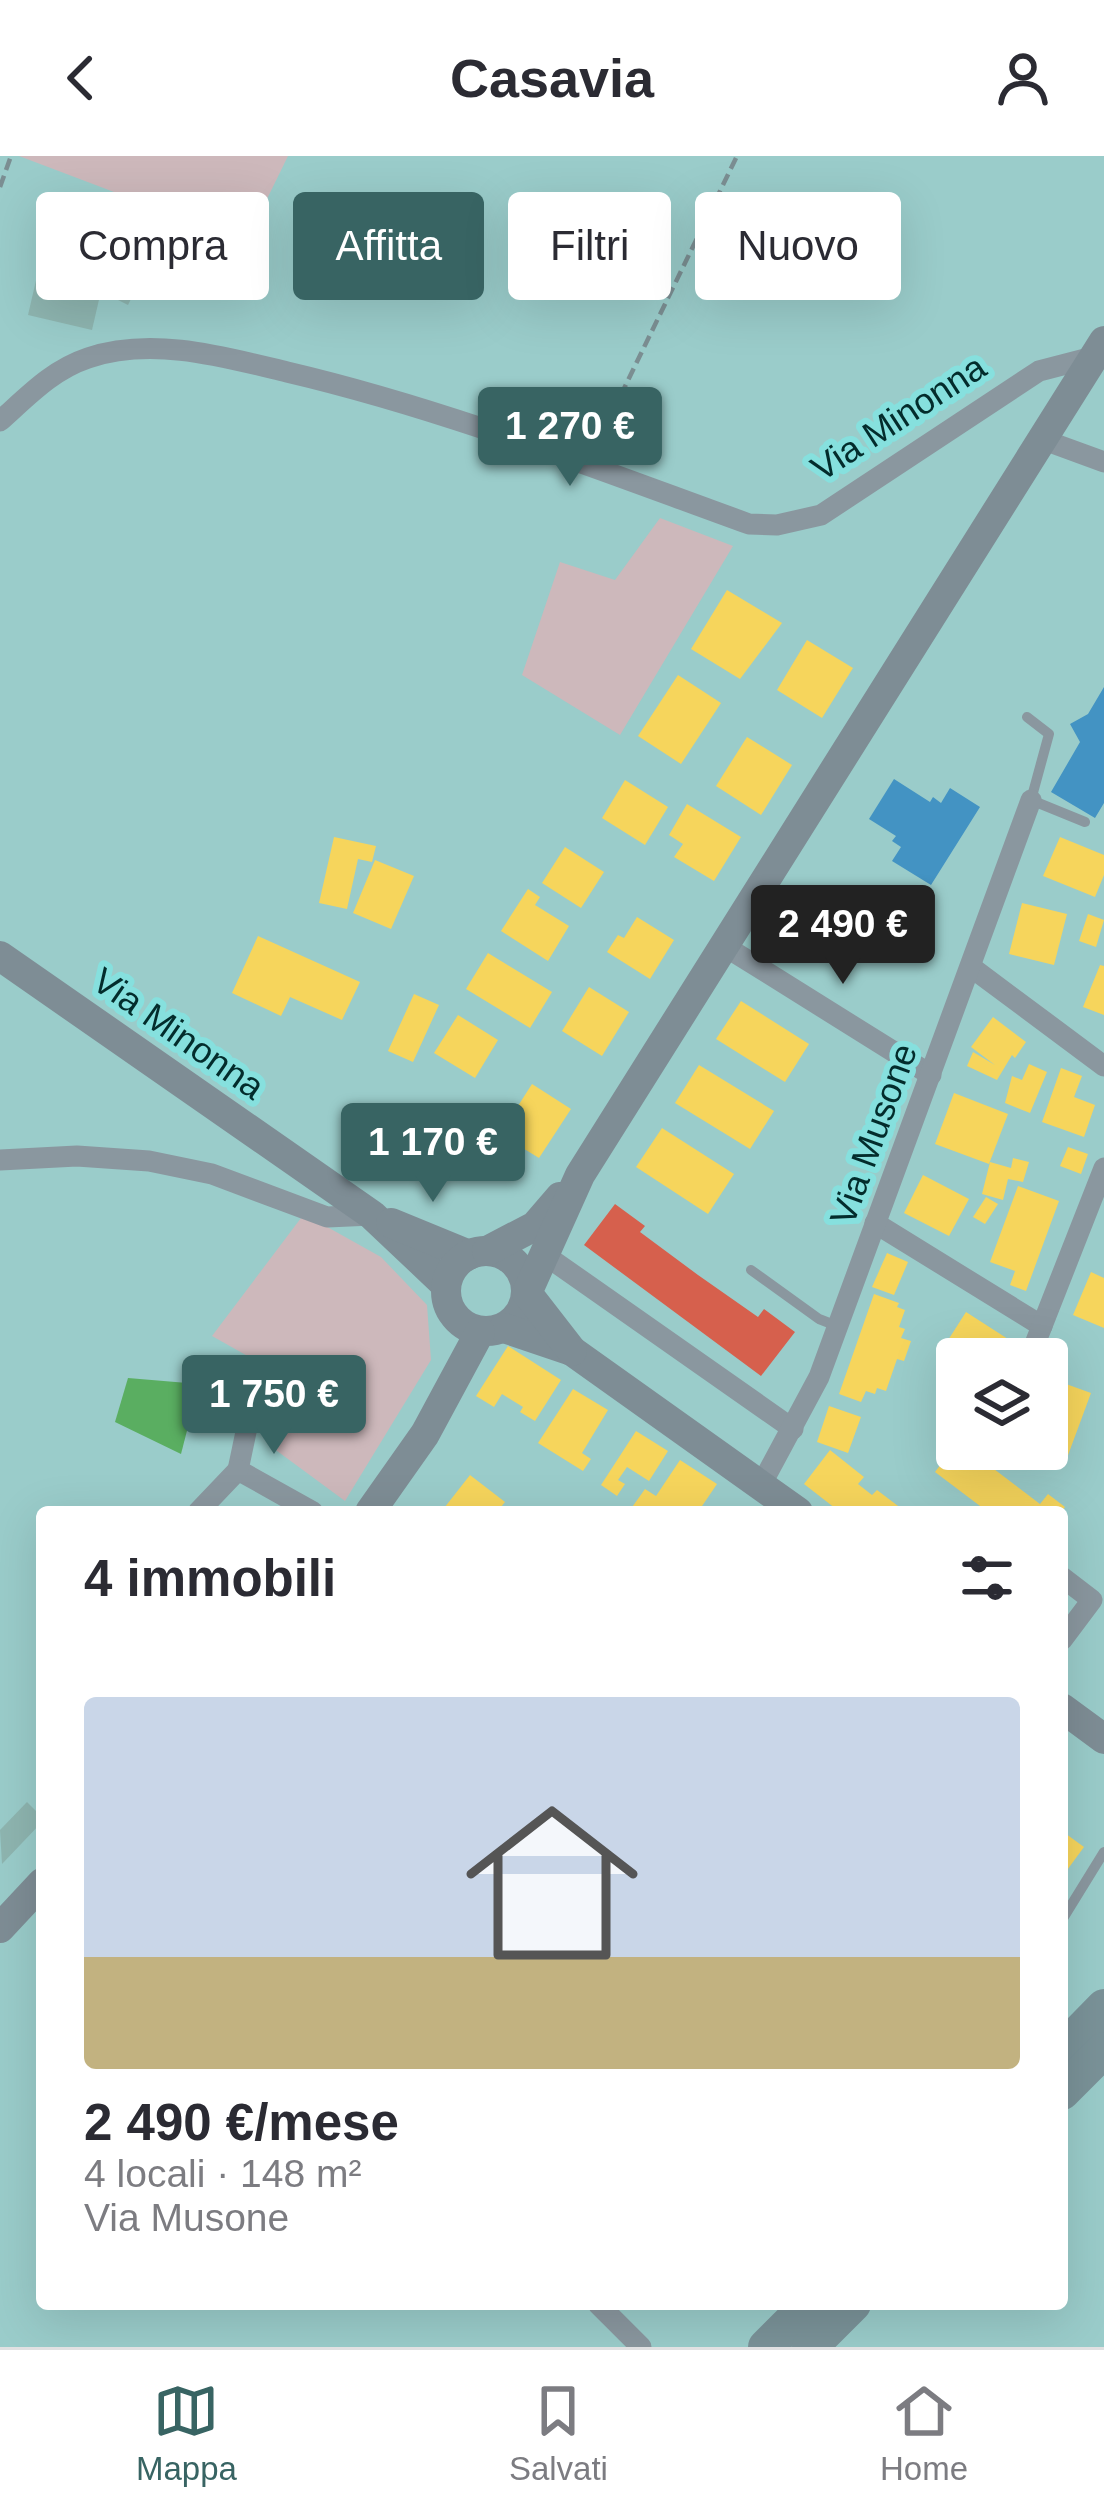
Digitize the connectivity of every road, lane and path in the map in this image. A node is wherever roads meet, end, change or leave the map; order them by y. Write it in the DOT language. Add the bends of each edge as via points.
graph roads {
  1 [pos="11,156"];
  2 [pos="736,156"];
  3 [pos="0,187"];
  4 [pos="1098,349"];
  5 [pos="0,422"];
  6 [pos="1044,440"];
  7 [pos="1104,462"];
  8 [pos="587,465"];
  9 [pos="1027,716"];
  10 [pos="1031,800"];
  11 [pos="1085,822"];
  12 [pos="726,947"];
  13 [pos="0,956"];
  14 [pos="971,967"];
  15 [pos="1104,1066"];
  16 [pos="931,1075"];
  17 [pos="0,1160"];
  18 [pos="1104,1168"];
  19 [pos="580,1175"];
  20 [pos="372,1215"];
  21 [pos="875,1223"];
  22 [pos="478,1253"];
  23 [pos="545,1255"];
  24 [pos="752,1270"];
  25 [pos="526,1293"];
  26 [pos="449,1299"];
  27 [pos="837,1326"];
  28 [pos="1042,1326"];
  29 [pos="492,1330"];
  30 [pos="1037,1338"];
  31 [pos="572,1352"];
  32 [pos="254,1394"];
  33 [pos="794,1429"];
  34 [pos="425,1434"];
  35 [pos="238,1470"];
  36 [pos="761,1485"];
  37 [pos="204,1506"];
  38 [pos="302,1506"];
  39 [pos="374,1506"];
  40 [pos="790,1506"];
  41 [pos="1068,1582"];
  42 [pos="1068,1632"];
  43 [pos="1068,1712"];
  44 [pos="1104,1739"];
  45 [pos="1104,1852"];
  46 [pos="36,1889"];
  47 [pos="1068,1910"];
  48 [pos="0,1928"];
  49 [pos="1104,2007"];
  50 [pos="1068,2044"];
  51 [pos="1104,2050"];
  52 [pos="1068,2086"];
  53 [pos="604,2310"];
  54 [pos="803,2310"];
  55 [pos="847,2310"];
  56 [pos="641,2347"];
  57 [pos="766,2347"];
  58 [pos="810,2347"];
  1 -- 3 [label="path"];
  2 -- 8 [label="path"];
  4 -- 6 [label="main road, Via Minonna"];
  4 -- 8 [label="street, Via Minonna" via="1040,371 821,515 777,525 749,524"];
  5 -- 8 [label="street, Via Minonna" via="48,376 140,348 219,356 336,383"];
  6 -- 7 [label="street"];
  6 -- 12 [label="main road, Via Minonna"];
  9 -- 10 [label="lane" via="1049,734"];
  10 -- 11 [label="lane"];
  10 -- 14 [label="street, Via Musone"];
  12 -- 16 [label="street"];
  12 -- 19 [label="main road, Via Minonna"];
  13 -- 20 [label="main road, Via Minonna"];
  14 -- 15 [label="street"];
  14 -- 16 [label="street, Via Musone"];
  16 -- 21 [label="street, Via Musone"];
  17 -- 20 [label="street" via="149,1161 212,1174 327,1217"];
  18 -- 28 [label="street"];
  19 -- 22 [label="main road, Via Minonna" via="535,1226"];
  19 -- 23 [label="main road, Via Minonna"];
  20 -- 22 [label="main road, Via Minonna"];
  20 -- 26 [label="main road, Via Minonna"];
  21 -- 27 [label="street, Via Musone"];
  21 -- 28 [label="street"];
  22 -- 25 [label="main road, Via Minonna" via="498,1252 516,1264"];
  22 -- 26 [label="main road, Via Minonna" via="450,1272"];
  23 -- 25 [label="main road, Via Minonna"];
  23 -- 33 [label="street"];
  24 -- 27 [label="lane"];
  25 -- 29 [label="main road, Via Minonna" via="520,1313"];
  25 -- 31 [label="main road, Via Minonna"];
  26 -- 29 [label="main road, Via Minonna" via="460,1323"];
  26 -- 34 [label="main road" via="445,1367"];
  27 -- 33 [label="street, Via Musone"];
  28 -- 30 [label="street"];
  29 -- 31 [label="main road, Via Minonna"];
  29 -- 34 [label="main road"];
  31 -- 36 [label="main road, Via Minonna"];
  32 -- 35 [label="street"];
  33 -- 36 [label="street, Via Musone"];
  34 -- 39 [label="main road"];
  35 -- 37 [label="street"];
  35 -- 38 [label="street"];
  36 -- 40 [label="main road, Via Minonna"];
  41 -- 42 [label="street" via="1092,1600"];
  43 -- 44 [label="main road"];
  45 -- 47 [label="lane"];
  46 -- 48 [label="main road"];
  49 -- 50 [label="highway"];
  51 -- 52 [label="highway"];
  53 -- 56 [label="street"];
  54 -- 57 [label="highway"];
  55 -- 58 [label="highway"];
}
